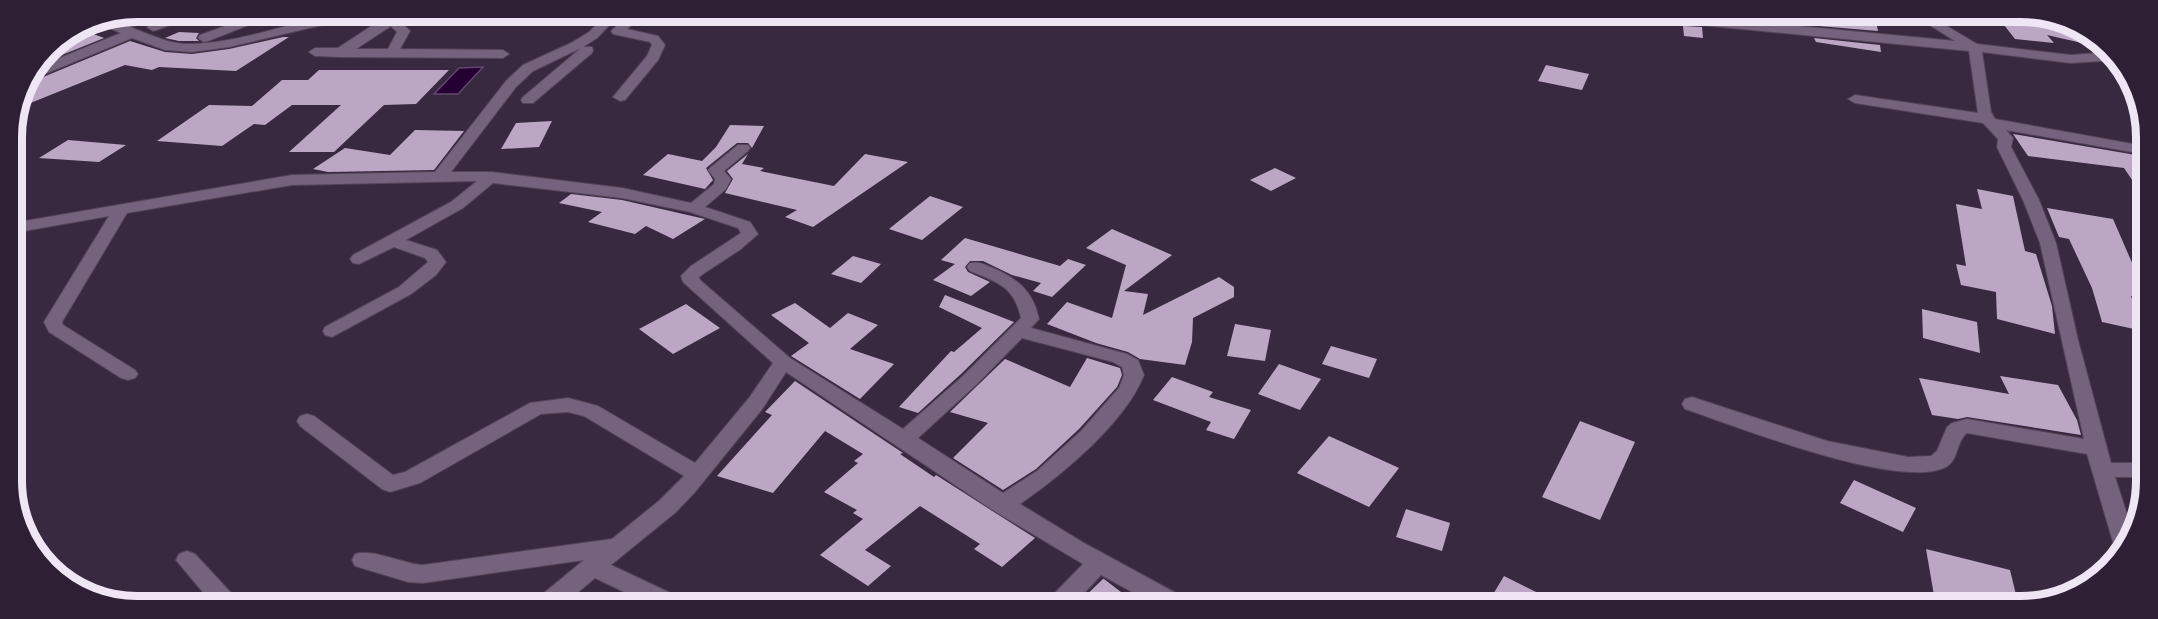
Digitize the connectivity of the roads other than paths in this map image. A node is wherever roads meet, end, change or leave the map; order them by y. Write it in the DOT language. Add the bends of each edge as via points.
graph roads {
  1 [pos="1712,22"];
  2 [pos="1931,22"];
  3 [pos="165,23"];
  4 [pos="246,23"];
  5 [pos="301,23"];
  6 [pos="379,23"];
  7 [pos="397,23"];
  8 [pos="605,23"];
  9 [pos="627,23"];
  10 [pos="111,26"];
  11 [pos="153,27"];
  12 [pos="617,31"];
  13 [pos="130,34"];
  14 [pos="203,39"];
  15 [pos="1976,48"];
  16 [pos="315,52"];
  17 [pos="340,52"];
  18 [pos="392,53"];
  19 [pos="503,54"];
  20 [pos="2102,57"];
  21 [pos="45,69"];
  22 [pos="620,98"];
  23 [pos="1855,99"];
  24 [pos="528,100"];
  25 [pos="1989,121"];
  26 [pos="742,148"];
  27 [pos="2136,149"];
  28 [pos="440,176"];
  29 [pos="491,177"];
  30 [pos="694,208"];
  31 [pos="120,211"];
  32 [pos="23,226"];
  33 [pos="393,241"];
  34 [pos="359,259"];
  35 [pos="976,267"];
  36 [pos="332,331"];
  37 [pos="1019,331"];
  38 [pos="783,362"];
  39 [pos="128,375"];
  40 [pos="1692,404"];
  41 [pos="307,421"];
  42 [pos="905,438"];
  43 [pos="2097,448"];
  44 [pos="2102,470"];
  45 [pos="2136,470"];
  46 [pos="697,474"];
  47 [pos="1002,505"];
  48 [pos="2122,535"];
  49 [pos="616,547"];
  50 [pos="187,560"];
  51 [pos="363,560"];
  52 [pos="1098,564"];
  53 [pos="592,566"];
  54 [pos="220,596"];
  55 [pos="556,596"];
  56 [pos="654,596"];
  57 [pos="1067,596"];
  58 [pos="1160,596"];
  1 -- 15 [label="street"];
  2 -- 15 [label="street"];
  3 -- 11 [label="street"];
  4 -- 14 [label="street"];
  5 -- 13 [label="street" via="229,43 192,48 165,46"];
  6 -- 17 [label="street"];
  7 -- 18 [label="street" via="404,31"];
  8 -- 28 [label="street" via="576,46 528,68 511,84"];
  9 -- 12 [label="street"];
  10 -- 13 [label="street"];
  12 -- 22 [label="street" via="654,39 658,45"];
  12 -- 24 [label="street" via="580,55"];
  13 -- 21 [label="street"];
  15 -- 20 [label="street" via="2071,59"];
  15 -- 25 [label="street" via="1983,105"];
  16 -- 17 [label="street"];
  17 -- 18 [label="street"];
  18 -- 19 [label="street"];
  23 -- 25 [label="street"];
  25 -- 27 [label="street"];
  25 -- 43 [label="street" via="2006,138 2004,147 2048,243"];
  26 -- 30 [label="street" via="716,170 723,179 721,186"];
  28 -- 29 [label="street"];
  28 -- 31 [label="street" via="292,180"];
  29 -- 30 [label="street" via="598,188"];
  29 -- 33 [label="street" via="457,205"];
  30 -- 38 [label="street" via="744,225 750,234 697,268 690,276 692,282"];
  31 -- 32 [label="street"];
  31 -- 39 [label="street" via="53,322 55,328"];
  33 -- 34 [label="street"];
  33 -- 36 [label="street" via="430,254 437,262 432,271"];
  35 -- 37 [label="street" via="1015,284 1020,290 1030,319"];
  37 -- 42 [label="street"];
  37 -- 47 [label="street" via="1120,358 1131,364 1134,375 1128,390 1088,436 1045,476"];
  38 -- 42 [label="street"];
  38 -- 46 [label="street" via="756,403"];
  40 -- 43 [label="street" via="1807,443 1893,462 1938,461 1945,457 1954,430 1967,426"];
  41 -- 46 [label="street" via="390,484 412,478 537,408 568,405 591,411"];
  42 -- 47 [label="street"];
  43 -- 44 [label="street"];
  44 -- 45 [label="street"];
  44 -- 48 [label="street"];
  46 -- 49 [label="street" via="668,506"];
  47 -- 52 [label="street"];
  49 -- 51 [label="street" via="423,574"];
  49 -- 53 [label="street"];
  50 -- 54 [label="street"];
  52 -- 57 [label="street"];
  52 -- 58 [label="street"];
  53 -- 55 [label="street"];
  53 -- 56 [label="street"];
}
